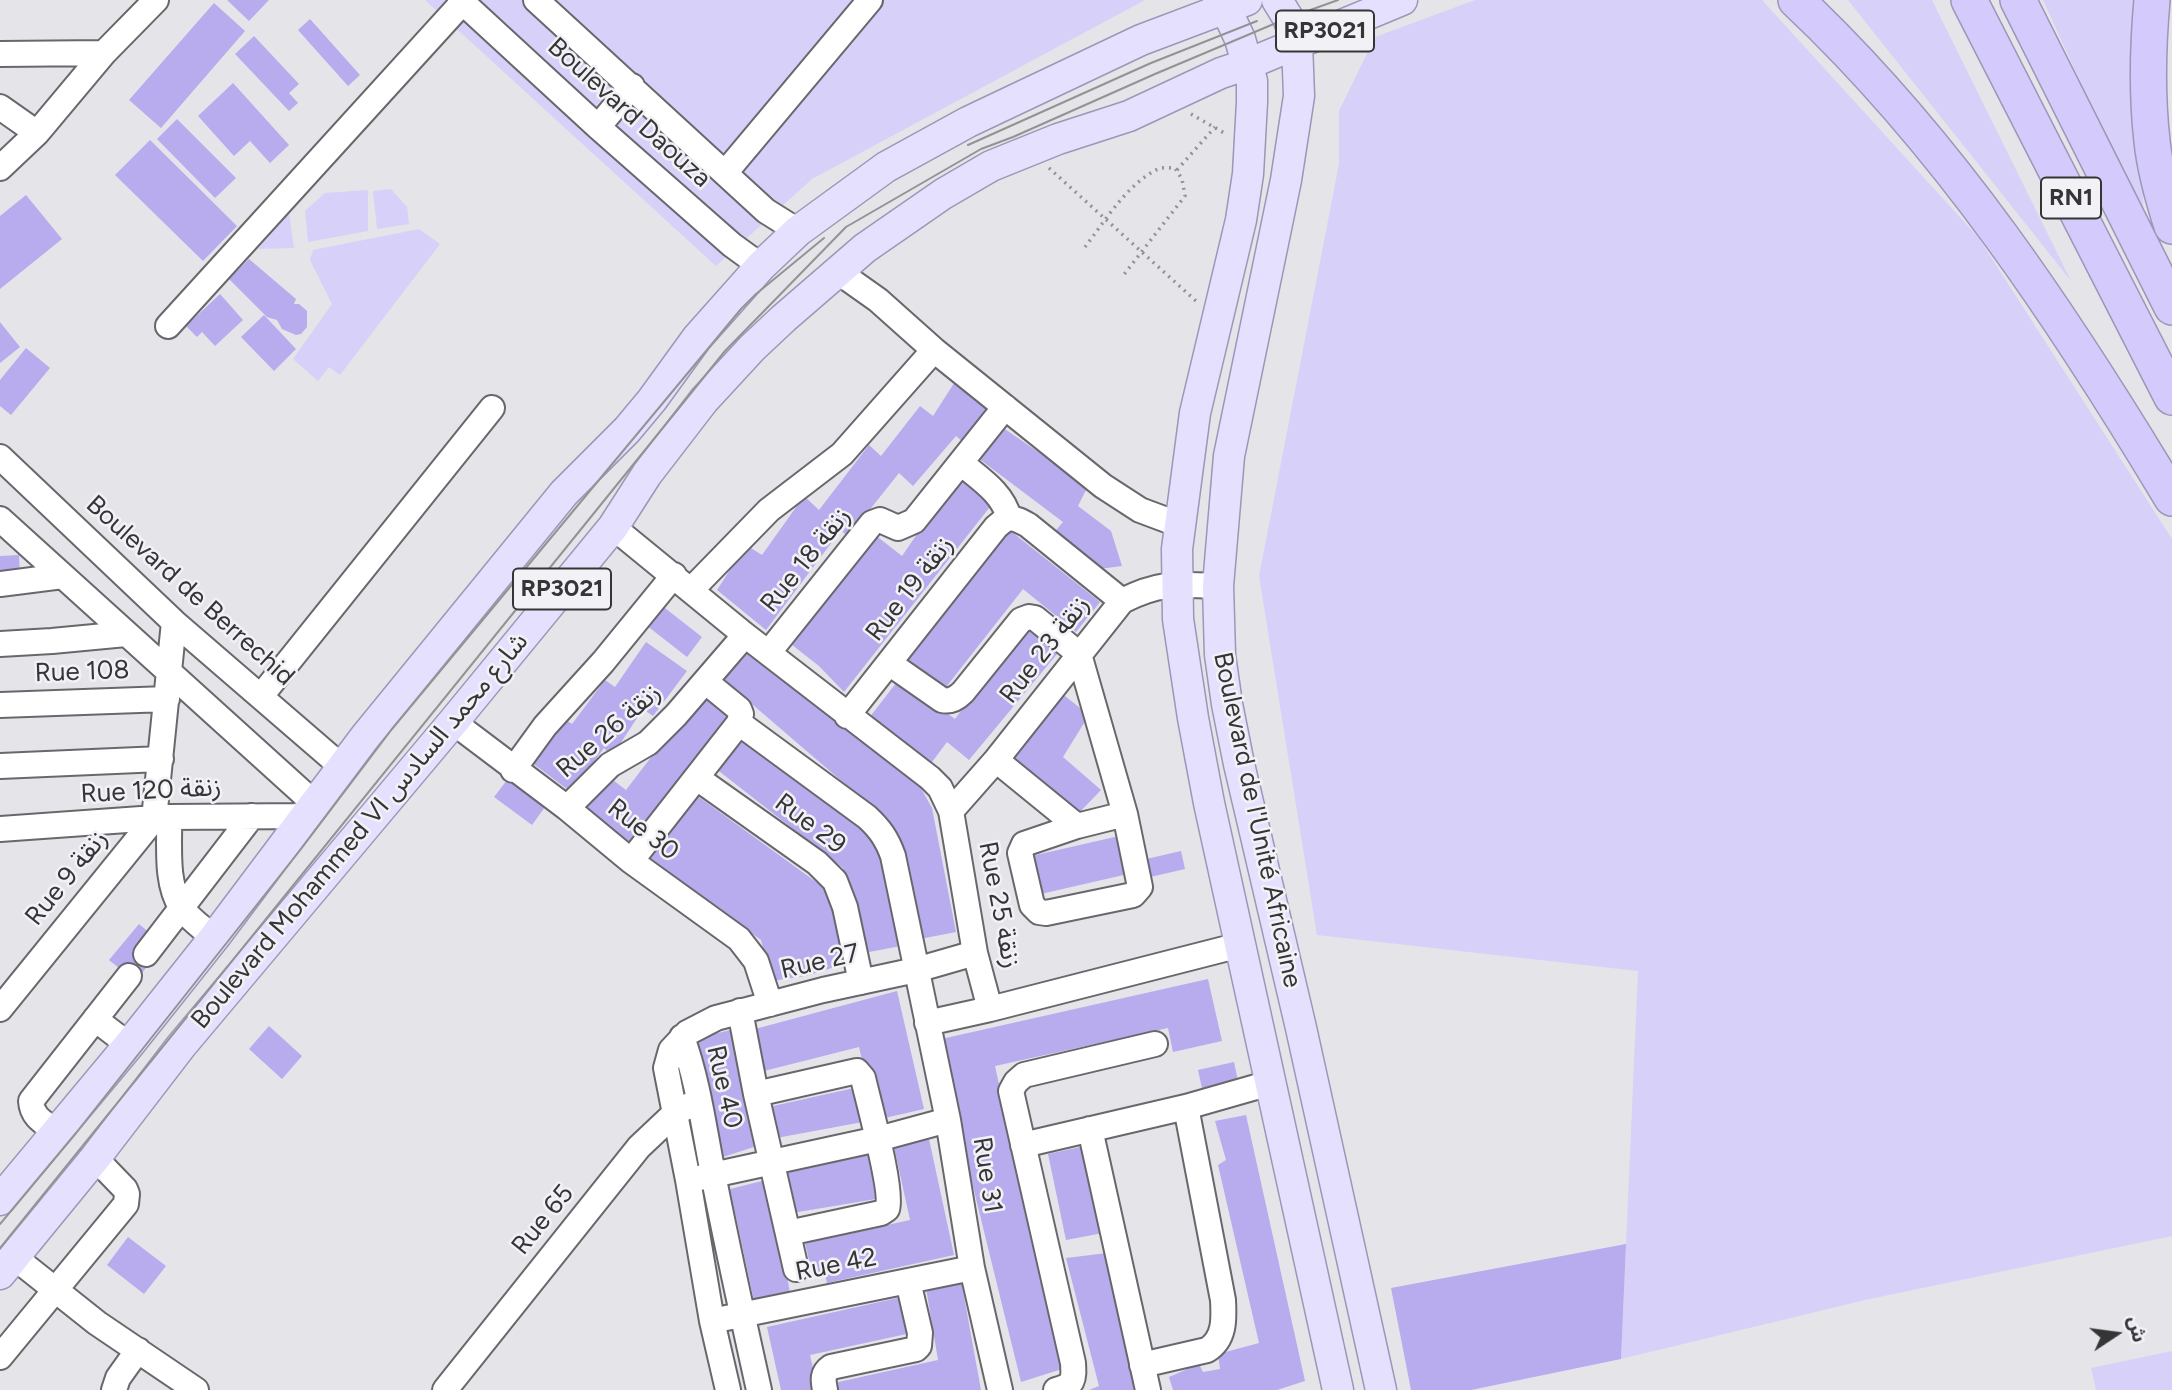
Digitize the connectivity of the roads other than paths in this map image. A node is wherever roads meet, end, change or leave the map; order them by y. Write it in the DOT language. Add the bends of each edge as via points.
graph roads {
  1 [pos="156,0"];
  2 [pos="536,0"];
  3 [pos="870,0"];
  4 [pos="1277,0"];
  5 [pos="1402,0"];
  6 [pos="1796,0"];
  7 [pos="1969,0"];
  8 [pos="2018,0"];
  9 [pos="2152,0"];
  10 [pos="461,1"];
  11 [pos="1230,3"];
  12 [pos="1297,43"];
  13 [pos="103,53"];
  14 [pos="0,54"];
  15 [pos="1248,64"];
  16 [pos="632,86"];
  17 [pos="0,107"];
  18 [pos="598,127"];
  19 [pos="37,133"];
  20 [pos="0,168"];
  21 [pos="725,173"];
  22 [pos="2172,226"];
  23 [pos="798,231"];
  24 [pos="761,266"];
  25 [pos="837,271"];
  26 [pos="2172,307"];
  27 [pos="167,326"];
  28 [pos="934,350"];
  29 [pos="2172,397"];
  30 [pos="1005,407"];
  31 [pos="492,408"];
  32 [pos="0,457"];
  33 [pos="961,463"];
  34 [pos="2172,498"];
  35 [pos="1,521"];
  36 [pos="1018,522"];
  37 [pos="1180,524"];
  38 [pos="613,527"];
  39 [pos="63,576"];
  40 [pos="682,583"];
  41 [pos="0,584"];
  42 [pos="1178,584"];
  43 [pos="1218,586"];
  44 [pos="1122,601"];
  45 [pos="174,622"];
  46 [pos="126,634"];
  47 [pos="745,635"];
  48 [pos="0,644"];
  49 [pos="769,652"];
  50 [pos="1079,654"];
  51 [pos="889,663"];
  52 [pos="170,674"];
  53 [pos="706,682"];
  54 [pos="261,696"];
  55 [pos="167,699"];
  56 [pos="0,705"];
  57 [pos="847,716"];
  58 [pos="453,722"];
  59 [pos="739,723"];
  60 [pos="161,760"];
  61 [pos="996,760"];
  62 [pos="0,766"];
  63 [pos="342,767"];
  64 [pos="513,769"];
  65 [pos="697,778"];
  66 [pos="567,808"];
  67 [pos="310,810"];
  68 [pos="951,811"];
  69 [pos="1125,814"];
  70 [pos="252,817"];
  71 [pos="162,818"];
  72 [pos="1077,826"];
  73 [pos="0,830"];
  74 [pos="631,861"];
  75 [pos="181,908"];
  76 [pos="214,937"];
  77 [pos="1240,945"];
  78 [pos="975,953"];
  79 [pos="146,954"];
  80 [pos="916,970"];
  81 [pos="129,976"];
  82 [pos="861,982"];
  83 [pos="769,1004"];
  84 [pos="0,1009"];
  85 [pos="990,1009"];
  86 [pos="740,1011"];
  87 [pos="95,1019"];
  88 [pos="928,1023"];
  89 [pos="682,1037"];
  90 [pos="1155,1044"];
  91 [pos="129,1045"];
  92 [pos="1270,1083"];
  93 [pos="756,1094"];
  94 [pos="699,1100"];
  95 [pos="1186,1107"];
  96 [pos="674,1114"];
  97 [pos="948,1120"];
  98 [pos="1090,1129"];
  99 [pos="57,1132"];
  100 [pos="878,1139"];
  101 [pos="1023,1145"];
  102 [pos="95,1158"];
  103 [pos="772,1162"];
  104 [pos="713,1175"];
  105 [pos="688,1180"];
  106 [pos="0,1200"];
  107 [pos="788,1233"];
  108 [pos="7,1265"];
  109 [pos="972,1268"];
  110 [pos="796,1269"];
  111 [pos="908,1281"];
  112 [pos="55,1290"];
  113 [pos="742,1314"];
  114 [pos="712,1321"];
  115 [pos="138,1350"];
  116 [pos="0,1357"];
  117 [pos="1142,1364"];
  118 [pos="114,1390"];
  119 [pos="196,1390"];
  120 [pos="445,1390"];
  121 [pos="728,1390"];
  122 [pos="759,1390"];
  123 [pos="825,1390"];
  124 [pos="1000,1390"];
  125 [pos="1056,1390"];
  126 [pos="1149,1390"];
  127 [pos="1338,1390"];
  128 [pos="1381,1390"];
  1 -- 13 [label="street"];
  2 -- 16 [label="street, Boulevard Daouza"];
  3 -- 21 [label="street"];
  4 -- 12 [label="main road, Boulevard de l'Unité Africaine"];
  5 -- 12 [label="main road, Boulevard Mohammed VI شارع محمد السادس / RP3021"];
  6 -- 34 [label="highway" via="1882,88 1979,205 2105,387"];
  7 -- 29 [label="highway, RN1"];
  8 -- 26 [label="highway, RN1"];
  9 -- 22 [label="highway" via="2152,141"];
  10 -- 18 [label="street, Boulevard Daouza"];
  10 -- 27 [label="street"];
  11 -- 15 [label="main road, Boulevard de l'Unité Africaine"];
  11 -- 23 [label="main road, Boulevard Mohammed VI شارع محمد السادس / RP3021" via="968,122 886,167"];
  12 -- 15 [label="main road, Boulevard Mohammed VI شارع محمد السادس / RP3021"];
  12 -- 43 [label="main road, Boulevard de l'Unité Africaine" via="1299,96 1292,145 1229,456"];
  13 -- 14 [label="street"];
  13 -- 19 [label="street"];
  15 -- 25 [label="main road, Boulevard Mohammed VI شارع محمد السادس / RP3021" via="1129,116 990,166 943,194"];
  15 -- 37 [label="main road, Boulevard de l'Unité Africaine" via="1252,81 1250,145 1241,220 1195,413"];
  16 -- 18 [label="street"];
  16 -- 21 [label="street, Boulevard Daouza"];
  17 -- 19 [label="street"];
  18 -- 24 [label="street, Boulevard Daouza"];
  19 -- 20 [label="street"];
  21 -- 23 [label="street, Boulevard Daouza" via="766,211"];
  23 -- 24 [label="main road, Boulevard Mohammed VI شارع محمد السادس / RP3021"];
  24 -- 63 [label="main road, Boulevard Mohammed VI شارع محمد السادس / RP3021" via="697,338 627,430 564,494"];
  25 -- 28 [label="street"];
  25 -- 38 [label="main road, Boulevard Mohammed VI شارع محمد السادس / RP3021" via="704,400"];
  28 -- 30 [label="street"];
  28 -- 40 [label="street" via="842,453"];
  30 -- 33 [label="street, Rue 18 زنقة"];
  30 -- 37 [label="street" via="1129,504"];
  31 -- 54 [label="street"];
  32 -- 45 [label="street, Boulevard de Berrechid"];
  33 -- 36 [label="street" via="1002,498"];
  33 -- 49 [label="street, Rue 18 زنقة" via="914,521 898,528 880,520 872,523"];
  35 -- 39 [label="street"];
  36 -- 44 [label="street"];
  36 -- 51 [label="street, Rue 19 زنقة" via="1003,520 996,527"];
  37 -- 42 [label="main road, Boulevard de l'Unité Africaine"];
  38 -- 40 [label="street"];
  38 -- 58 [label="main road, Boulevard Mohammed VI شارع محمد السادس / RP3021"];
  39 -- 41 [label="street"];
  39 -- 46 [label="street"];
  40 -- 47 [label="street"];
  40 -- 64 [label="street" via="603,662"];
  42 -- 43 [label="street, Rue 23 زنقة"];
  42 -- 44 [label="street, Rue 23 زنقة" via="1142,591"];
  42 -- 77 [label="main road, Boulevard de l'Unité Africaine" via="1178,619 1193,718"];
  43 -- 128 [label="main road, Boulevard de l'Unité Africaine" via="1227,704"];
  44 -- 50 [label="street, Rue 23 زنقة"];
  45 -- 52 [label="street"];
  45 -- 54 [label="street, Boulevard de Berrechid"];
  46 -- 48 [label="street"];
  46 -- 52 [label="street"];
  47 -- 49 [label="street"];
  47 -- 53 [label="street, Rue 26 زنقة"];
  49 -- 57 [label="street"];
  50 -- 51 [label="street" via="1035,618 1025,618 963,692 946,701"];
  50 -- 61 [label="street, Rue 23 زنقة"];
  50 -- 69 [label="street"];
  51 -- 57 [label="street, Rue 19 زنقة"];
  52 -- 55 [label="street"];
  52 -- 67 [label="street"];
  53 -- 59 [label="street" via="739,709"];
  53 -- 66 [label="street, Rue 26 زنقة" via="648,743 610,765"];
  54 -- 63 [label="street, Boulevard de Berrechid"];
  55 -- 56 [label="street, Rue 108"];
  55 -- 60 [label="street"];
  57 -- 68 [label="street" via="930,778"];
  58 -- 64 [label="street, Rue 30"];
  58 -- 102 [label="main road, Boulevard Mohammed VI شارع محمد السادس / RP3021" via="181,1046"];
  59 -- 65 [label="street"];
  59 -- 80 [label="street, Rue 31" via="885,835"];
  60 -- 62 [label="street"];
  60 -- 71 [label="street"];
  61 -- 68 [label="street, Rue 23 زنقة"];
  61 -- 72 [label="street"];
  63 -- 67 [label="main road, Boulevard Mohammed VI شارع محمد السادس / RP3021"];
  64 -- 66 [label="street, Rue 30"];
  65 -- 74 [label="street"];
  65 -- 82 [label="street, Rue 29" via="817,863 835,881"];
  66 -- 74 [label="street, Rue 30"];
  67 -- 70 [label="street, Rue 120 زنقة"];
  67 -- 76 [label="main road, Boulevard Mohammed VI شارع محمد السادس / RP3021"];
  68 -- 78 [label="street, Rue 25 زنقة"];
  69 -- 72 [label="street"];
  69 -- 72 [label="street" via="1139,890 1133,895 1039,912 1032,905 1021,849"];
  70 -- 71 [label="street, Rue 120 زنقة"];
  70 -- 75 [label="street"];
  71 -- 73 [label="street, Rue 120 زنقة"];
  71 -- 75 [label="street" via="174,893"];
  71 -- 84 [label="street, Rue 9 زنقة"];
  74 -- 83 [label="street, Rue 30" via="739,939 756,961"];
  75 -- 76 [label="street"];
  75 -- 79 [label="street"];
  76 -- 91 [label="main road, Boulevard Mohammed VI شارع محمد السادس / RP3021"];
  77 -- 85 [label="street"];
  77 -- 92 [label="main road, Boulevard de l'Unité Africaine"];
  78 -- 80 [label="street, Rue 27"];
  78 -- 85 [label="street, Rue 25 زنقة"];
  80 -- 82 [label="street, Rue 27"];
  80 -- 88 [label="street, Rue 31"];
  81 -- 87 [label="street"];
  82 -- 83 [label="street, Rue 27"];
  83 -- 86 [label="street, Rue 27"];
  85 -- 88 [label="street"];
  86 -- 89 [label="street, Rue 27"];
  86 -- 93 [label="street"];
  87 -- 91 [label="street"];
  87 -- 99 [label="street" via="32,1101 35,1116"];
  88 -- 97 [label="street, Rue 31"];
  89 -- 94 [label="street, Rue 40"];
  89 -- 96 [label="street, Rue 40" via="671,1050 666,1068"];
  90 -- 101 [label="street" via="1020,1077 1011,1091"];
  91 -- 99 [label="main road, Boulevard Mohammed VI شارع محمد السادس / RP3021"];
  92 -- 95 [label="street"];
  92 -- 127 [label="main road, Boulevard de l'Unité Africaine"];
  93 -- 100 [label="street" via="857,1071 863,1078"];
  93 -- 103 [label="street"];
  94 -- 96 [label="street, Rue 65"];
  94 -- 104 [label="street, Rue 40"];
  95 -- 98 [label="street"];
  95 -- 117 [label="street" via="1223,1300 1223,1330 1207,1350"];
  96 -- 105 [label="street, Rue 40"];
  96 -- 120 [label="street, Rue 65" via="639,1147"];
  97 -- 100 [label="street"];
  97 -- 109 [label="street, Rue 31"];
  98 -- 101 [label="street"];
  98 -- 117 [label="street"];
  99 -- 106 [label="main road, Boulevard Mohammed VI شارع محمد السادس / RP3021"];
  100 -- 103 [label="street"];
  100 -- 107 [label="street" via="890,1199 887,1209"];
  101 -- 125 [label="street" via="1073,1363 1070,1384"];
  102 -- 108 [label="main road, Boulevard Mohammed VI شارع محمد السادس / RP3021"];
  102 -- 112 [label="street" via="125,1189 127,1204"];
  103 -- 104 [label="street"];
  103 -- 107 [label="street"];
  104 -- 105 [label="street"];
  104 -- 113 [label="street, Rue 40"];
  105 -- 114 [label="street, Rue 40"];
  107 -- 110 [label="street"];
  108 -- 112 [label="street"];
  109 -- 111 [label="street, Rue 42"];
  109 -- 124 [label="street, Rue 31"];
  111 -- 113 [label="street, Rue 42"];
  111 -- 123 [label="street" via="919,1346 831,1367 823,1378"];
  112 -- 115 [label="street"];
  112 -- 116 [label="street"];
  113 -- 114 [label="street, Rue 42"];
  113 -- 122 [label="street, Rue 40"];
  114 -- 121 [label="street, Rue 40"];
  115 -- 118 [label="street"];
  115 -- 119 [label="street"];
  117 -- 126 [label="street"];
}
